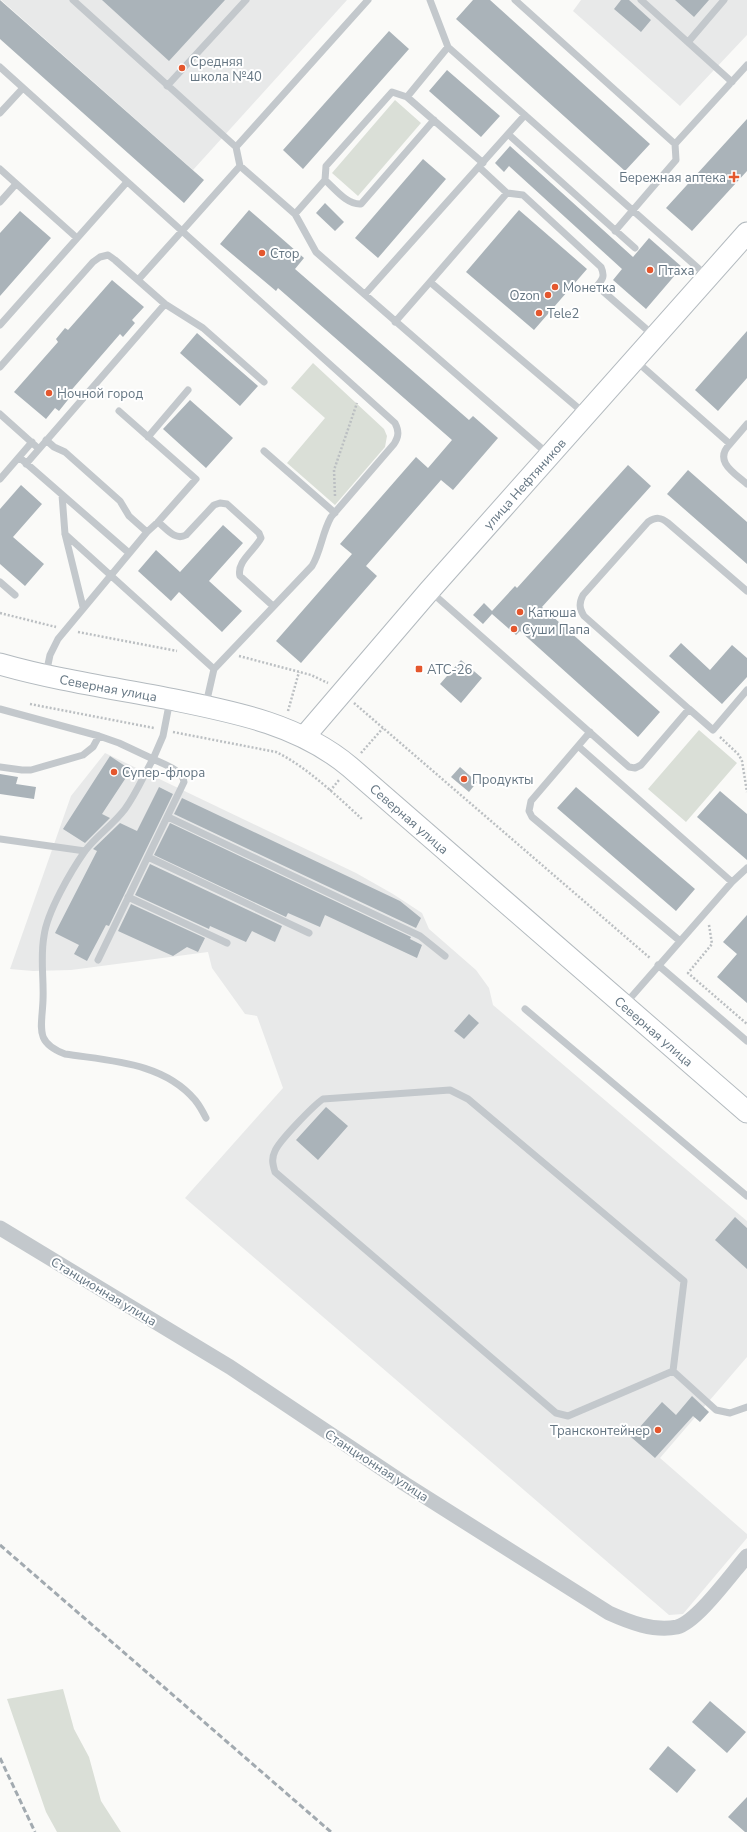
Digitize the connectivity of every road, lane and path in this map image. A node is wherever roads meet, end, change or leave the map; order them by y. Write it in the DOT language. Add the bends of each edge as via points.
graph roads {
  1 [pos="73,0"];
  2 [pos="246,0"];
  3 [pos="368,0"];
  4 [pos="430,0"];
  5 [pos="515,0"];
  6 [pos="642,0"];
  7 [pos="724,0"];
  8 [pos="689,41"];
  9 [pos="448,47"];
  10 [pos="747,65"];
  11 [pos="0,67"];
  12 [pos="732,82"];
  13 [pos="167,86"];
  14 [pos="23,88"];
  15 [pos="407,97"];
  16 [pos="0,113"];
  17 [pos="525,115"];
  18 [pos="434,120"];
  19 [pos="508,134"];
  20 [pos="675,144"];
  21 [pos="236,147"];
  22 [pos="481,165"];
  23 [pos="240,166"];
  24 [pos="0,170"];
  25 [pos="325,180"];
  26 [pos="127,182"];
  27 [pos="16,184"];
  28 [pos="507,193"];
  29 [pos="0,202"];
  30 [pos="632,210"];
  31 [pos="295,214"];
  32 [pos="615,230"];
  33 [pos="182,231"];
  34 [pos="747,233"];
  35 [pos="77,238"];
  36 [pos="635,248"];
  37 [pos="708,277"];
  38 [pos="138,280"];
  39 [pos="430,282"];
  40 [pos="365,294"];
  41 [pos="165,304"];
  42 [pos="396,322"];
  43 [pos="0,325"];
  44 [pos="655,337"];
  45 [pos="635,359"];
  46 [pos="0,368"];
  47 [pos="264,382"];
  48 [pos="188,390"];
  49 [pos="361,391"];
  50 [pos="119,411"];
  51 [pos="0,414"];
  52 [pos="586,414"];
  53 [pos="747,424"];
  54 [pos="148,437"];
  55 [pos="46,440"];
  56 [pos="32,442"];
  57 [pos="730,444"];
  58 [pos="39,448"];
  59 [pos="264,451"];
  60 [pos="549,455"];
  61 [pos="19,457"];
  62 [pos="26,464"];
  63 [pos="0,479"];
  64 [pos="747,484"];
  65 [pos="62,495"];
  66 [pos="335,513"];
  67 [pos="158,522"];
  68 [pos="147,532"];
  69 [pos="64,534"];
  70 [pos="129,553"];
  71 [pos="110,575"];
  72 [pos="0,582"];
  73 [pos="430,591"];
  74 [pos="747,591"];
  75 [pos="15,595"];
  76 [pos="273,606"];
  77 [pos="83,607"];
  78 [pos="0,664"];
  79 [pos="214,669"];
  80 [pos="46,675"];
  81 [pos="747,690"];
  82 [pos="170,699"];
  83 [pos="23,703"];
  84 [pos="206,706"];
  85 [pos="0,709"];
  86 [pos="689,709"];
  87 [pos="164,730"];
  88 [pos="713,730"];
  89 [pos="590,732"];
  90 [pos="99,736"];
  91 [pos="304,737"];
  92 [pos="578,746"];
  93 [pos="153,759"];
  94 [pos="0,767"];
  95 [pos="747,792"];
  96 [pos="168,817"];
  97 [pos="363,820"];
  98 [pos="0,839"];
  99 [pos="85,851"];
  100 [pos="148,857"];
  101 [pos="747,868"];
  102 [pos="732,882"];
  103 [pos="128,897"];
  104 [pos="708,921"];
  105 [pos="310,933"];
  106 [pos="680,942"];
  107 [pos="227,943"];
  108 [pos="445,956"];
  109 [pos="98,960"];
  110 [pos="658,965"];
  111 [pos="624,1005"];
  112 [pos="525,1009"];
  113 [pos="747,1024"];
  114 [pos="747,1041"];
  115 [pos="747,1112"];
  116 [pos="206,1118"];
  117 [pos="747,1196"];
  118 [pos="0,1228"];
  119 [pos="673,1371"];
  120 [pos="747,1407"];
  121 [pos="747,1556"];
  1 -- 13 [label="lane"];
  2 -- 13 [label="lane"];
  3 -- 21 [label="lane"];
  4 -- 9 [label="lane"];
  5 -- 20 [label="lane"];
  6 -- 8 [label="lane"];
  7 -- 8 [label="lane"];
  8 -- 12 [label="lane"];
  9 -- 15 [label="lane"];
  9 -- 17 [label="lane"];
  10 -- 12 [label="lane"];
  11 -- 14 [label="lane"];
  12 -- 20 [label="lane"];
  13 -- 21 [label="lane"];
  14 -- 16 [label="lane"];
  14 -- 26 [label="lane"];
  15 -- 18 [label="lane"];
  15 -- 25 [label="lane" via="392,92 326,166"];
  17 -- 19 [label="lane"];
  17 -- 30 [label="lane"];
  18 -- 22 [label="lane"];
  18 -- 25 [label="lane" via="360,204 354,205"];
  19 -- 22 [label="lane"];
  19 -- 32 [label="lane"];
  20 -- 30 [label="lane" via="676,160"];
  21 -- 23 [label="lane"];
  22 -- 28 [label="lane"];
  22 -- 40 [label="lane"];
  23 -- 31 [label="lane"];
  23 -- 33 [label="lane"];
  24 -- 27 [label="lane"];
  25 -- 31 [label="lane"];
  26 -- 33 [label="lane"];
  26 -- 35 [label="lane"];
  27 -- 29 [label="lane"];
  27 -- 35 [label="lane"];
  28 -- 39 [label="lane"];
  28 -- 44 [label="lane" via="523,196 602,267 603,279 598,286"];
  30 -- 32 [label="lane"];
  30 -- 37 [label="lane"];
  31 -- 40 [label="lane" via="316,252"];
  32 -- 36 [label="lane"];
  33 -- 38 [label="lane"];
  33 -- 49 [label="lane"];
  34 -- 37 [label="main road, улица Нефтяников"];
  35 -- 43 [label="lane"];
  37 -- 44 [label="main road, улица Нефтяников"];
  38 -- 41 [label="lane"];
  38 -- 46 [label="lane" via="108,255 100,257"];
  39 -- 42 [label="lane"];
  39 -- 52 [label="lane"];
  40 -- 42 [label="lane"];
  41 -- 47 [label="lane" via="203,328"];
  41 -- 55 [label="lane"];
  42 -- 60 [label="lane"];
  44 -- 45 [label="main road, улица Нефтяников"];
  45 -- 52 [label="main road, улица Нефтяников"];
  45 -- 57 [label="lane"];
  48 -- 54 [label="lane"];
  49 -- 66 [label="path" via="334,470"];
  49 -- 66 [label="lane" via="396,423 398,437"];
  50 -- 54 [label="lane"];
  51 -- 56 [label="lane"];
  52 -- 60 [label="main road, улица Нефтяников"];
  53 -- 57 [label="lane"];
  54 -- 67 [label="lane" via="196,479"];
  55 -- 58 [label="lane"];
  55 -- 68 [label="lane" via="65,452 120,501 129,516"];
  56 -- 58 [label="lane"];
  56 -- 61 [label="lane"];
  57 -- 64 [label="lane" via="723,454 723,460"];
  58 -- 62 [label="lane"];
  59 -- 66 [label="lane"];
  60 -- 73 [label="main road, улица Нефтяников"];
  61 -- 62 [label="lane"];
  61 -- 63 [label="lane"];
  62 -- 65 [label="lane"];
  65 -- 69 [label="lane"];
  65 -- 70 [label="lane"];
  66 -- 76 [label="lane" via="325,528 318,556 312,566"];
  67 -- 68 [label="lane"];
  67 -- 76 [label="lane" via="176,537 181,538 214,505 227,504 259,533 261,538 240,565 240,576"];
  68 -- 70 [label="lane"];
  69 -- 71 [label="lane"];
  69 -- 77 [label="lane"];
  70 -- 71 [label="lane"];
  71 -- 77 [label="lane"];
  71 -- 79 [label="lane"];
  72 -- 75 [label="lane"];
  73 -- 89 [label="lane"];
  73 -- 91 [label="main road, улица Нефтяников"];
  74 -- 86 [label="lane" via="668,522 662,518 654,518 583,595 580,610 584,616"];
  76 -- 79 [label="lane"];
  77 -- 80 [label="lane" via="54,647"];
  78 -- 80 [label="main road, Северная улица"];
  79 -- 84 [label="lane"];
  80 -- 82 [label="main road, Северная улица"];
  81 -- 88 [label="lane"];
  82 -- 84 [label="main road, Северная улица"];
  82 -- 87 [label="lane"];
  83 -- 87 [label="path"];
  84 -- 91 [label="main road, Северная улица" via="261,720"];
  85 -- 90 [label="lane"];
  86 -- 88 [label="lane"];
  86 -- 89 [label="lane" via="641,765 635,768 629,767"];
  87 -- 93 [label="lane" via="162,741"];
  87 -- 97 [label="path" via="281,754"];
  88 -- 95 [label="path" via="739,755"];
  89 -- 92 [label="lane"];
  90 -- 93 [label="lane" via="119,742"];
  90 -- 94 [label="lane" via="94,747 83,756 31,770"];
  91 -- 111 [label="main road, Северная улица" via="340,758"];
  92 -- 102 [label="lane"];
  92 -- 106 [label="lane" via="531,801 529,811 532,817"];
  93 -- 96 [label="lane" via="180,773 184,778"];
  93 -- 99 [label="lane" via="125,809"];
  96 -- 100 [label="lane"];
  96 -- 108 [label="lane" via="420,936"];
  98 -- 99 [label="lane"];
  99 -- 116 [label="lane" via="60,894 44,935 41,1034 46,1043 65,1054 136,1065 154,1071 184,1089 195,1100"];
  100 -- 103 [label="lane"];
  100 -- 105 [label="lane"];
  101 -- 102 [label="lane"];
  102 -- 106 [label="lane"];
  103 -- 107 [label="lane"];
  103 -- 109 [label="lane"];
  104 -- 113 [label="path" via="712,944 688,973"];
  106 -- 110 [label="lane"];
  110 -- 111 [label="lane"];
  110 -- 114 [label="lane"];
  111 -- 115 [label="main road, Северная улица"];
  112 -- 117 [label="lane"];
  118 -- 121 [label="street, Станционная улица" via="230,1367 412,1488 602,1609 621,1618 664,1628 686,1623"];
  119 -- 119 [label="lane" via="684,1281 468,1099 450,1090 323,1099 275,1150 272,1162 275,1172 556,1413 568,1416"];
  119 -- 120 [label="lane" via="716,1410 730,1413"];
}
